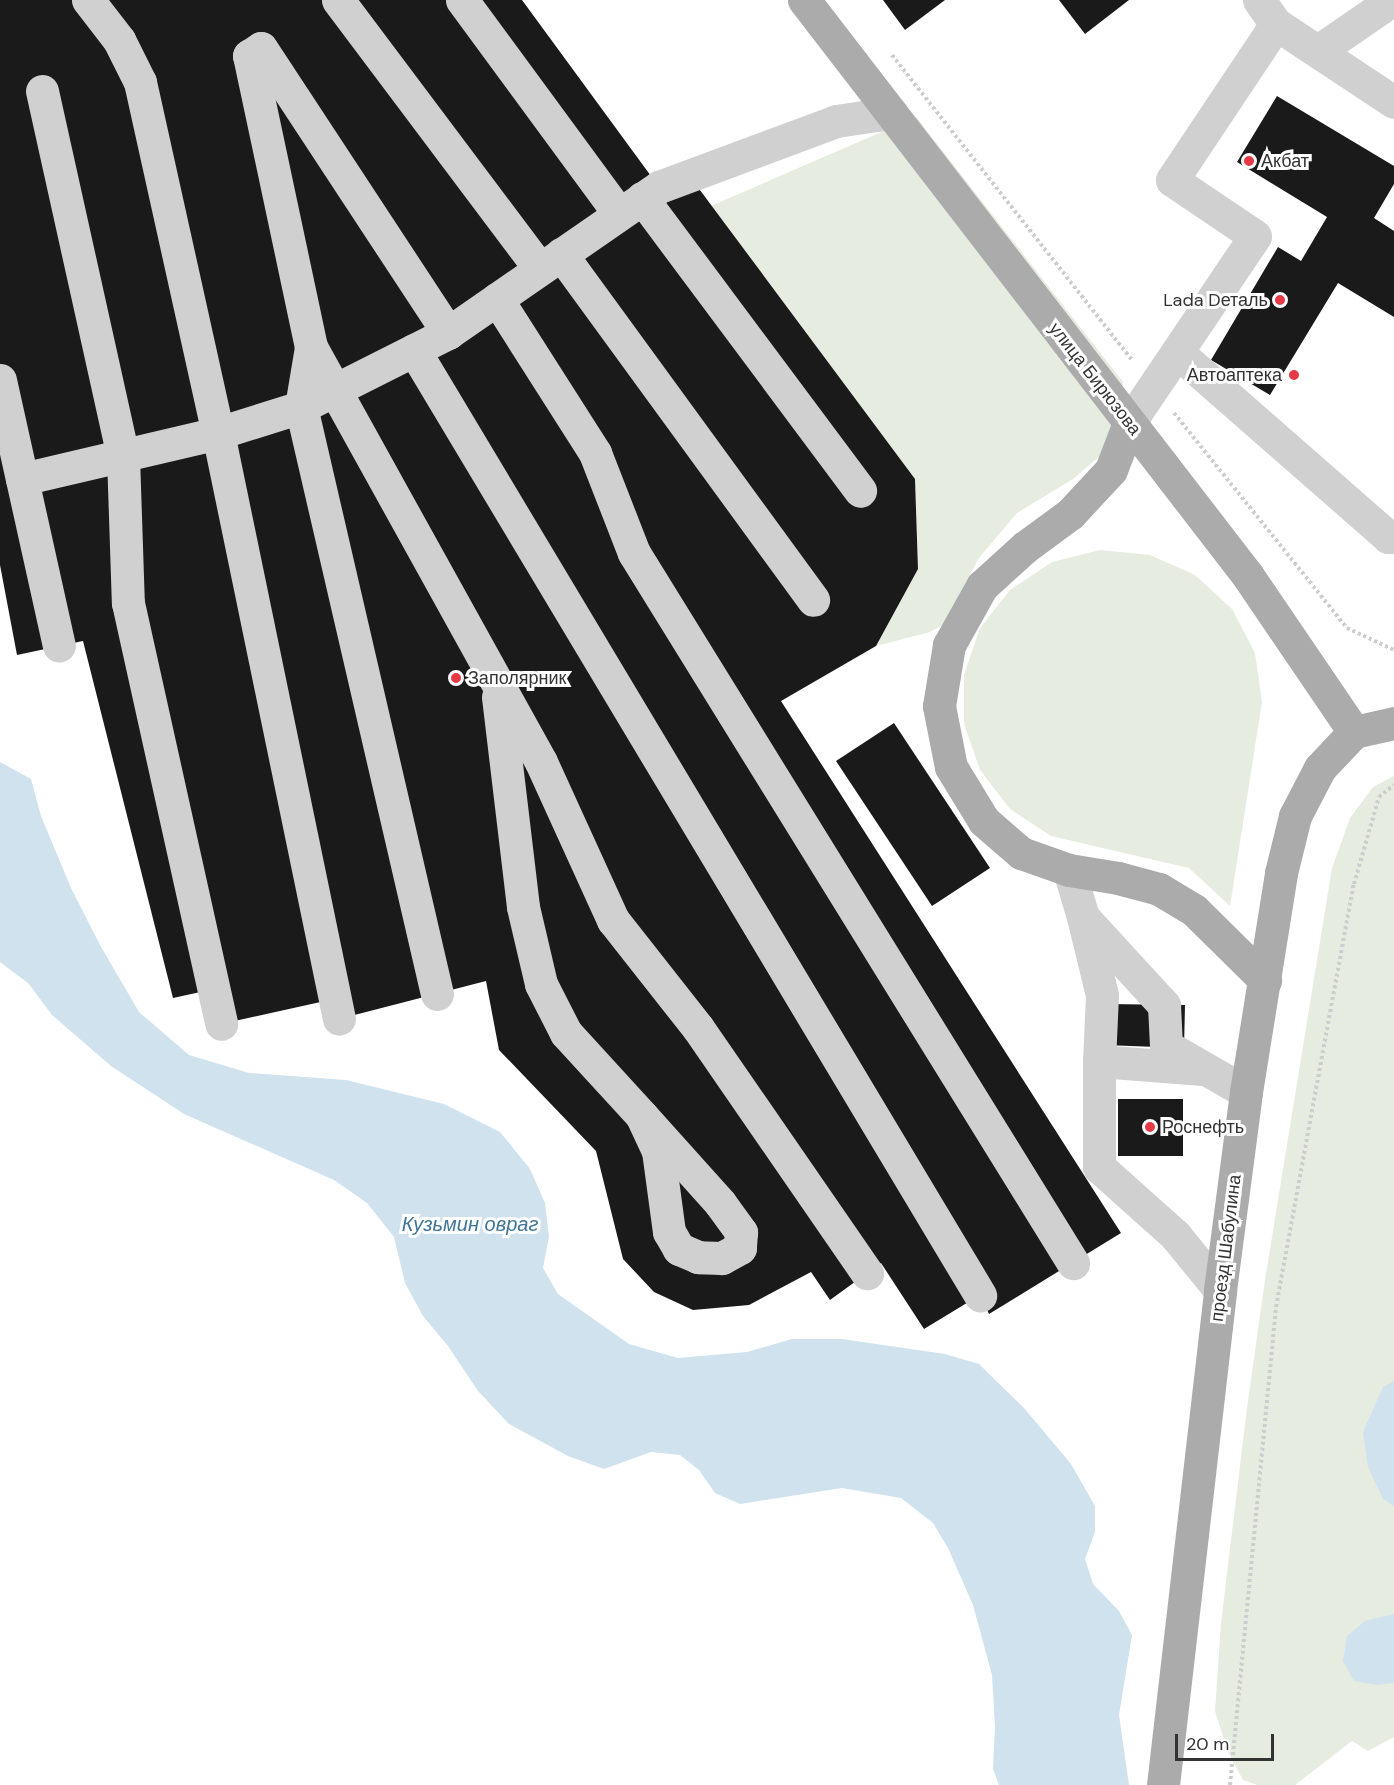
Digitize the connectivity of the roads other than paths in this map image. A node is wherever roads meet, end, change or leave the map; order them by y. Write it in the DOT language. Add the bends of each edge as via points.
graph roads {
  1 [pos="88,0"];
  2 [pos="338,0"];
  3 [pos="462,0"];
  4 [pos="804,0"];
  5 [pos="1392,0"];
  6 [pos="1268,12"];
  7 [pos="1318,51"];
  8 [pos="42,91"];
  9 [pos="1394,102"];
  10 [pos="891,113"];
  11 [pos="631,206"];
  12 [pos="550,262"];
  13 [pos="497,299"];
  14 [pos="448,333"];
  15 [pos="311,347"];
  16 [pos="414,350"];
  17 [pos="1177,352"];
  18 [pos="0,380"];
  19 [pos="335,390"];
  20 [pos="301,407"];
  21 [pos="1129,423"];
  22 [pos="218,433"];
  23 [pos="123,456"];
  24 [pos="22,479"];
  25 [pos="860,491"];
  26 [pos="1394,537"];
  27 [pos="813,600"];
  28 [pos="59,646"];
  29 [pos="496,682"];
  30 [pos="1394,723"];
  31 [pos="1354,732"];
  32 [pos="1069,870"];
  33 [pos="1083,916"];
  34 [pos="1264,980"];
  35 [pos="437,994"];
  36 [pos="339,1019"];
  37 [pos="221,1024"];
  38 [pos="1099,1061"];
  39 [pos="1205,1070"];
  40 [pos="1246,1092"];
  41 [pos="642,1116"];
  42 [pos="1073,1263"];
  43 [pos="867,1273"];
  44 [pos="1221,1290"];
  45 [pos="980,1294"];
  46 [pos="1163,1785"];
  1 -- 22 [label="lane" via="119,40 140,82"];
  2 -- 12 [label="lane"];
  3 -- 11 [label="lane"];
  4 -- 10 [label="main road, улица Бирюзова"];
  5 -- 7 [label="lane"];
  6 -- 7 [label="lane"];
  6 -- 17 [label="lane" via="1172,180 1255,236"];
  7 -- 9 [label="lane"];
  8 -- 23 [label="lane"];
  10 -- 11 [label="lane" via="836,121 688,174"];
  10 -- 21 [label="main road, улица Бирюзова"];
  11 -- 12 [label="lane"];
  11 -- 25 [label="lane"];
  12 -- 13 [label="lane"];
  12 -- 27 [label="lane"];
  13 -- 14 [label="lane"];
  13 -- 42 [label="lane" via="595,453 634,553"];
  14 -- 15 [label="lane" via="261,48 249,56"];
  14 -- 16 [label="lane"];
  15 -- 19 [label="lane"];
  15 -- 20 [label="lane"];
  16 -- 19 [label="lane"];
  16 -- 45 [label="lane"];
  17 -- 21 [label="lane"];
  17 -- 26 [label="lane" via="1388,537"];
  18 -- 24 [label="lane"];
  19 -- 20 [label="lane"];
  19 -- 29 [label="lane"];
  20 -- 22 [label="lane"];
  20 -- 35 [label="lane"];
  21 -- 31 [label="main road, улица Бирюзова" via="1248,576"];
  21 -- 32 [label="main road" via="1111,470 1070,514 982,586 949,645 939,706 951,767 984,820 1021,853"];
  22 -- 23 [label="lane"];
  22 -- 36 [label="lane"];
  23 -- 24 [label="lane"];
  23 -- 37 [label="lane" via="128,603"];
  24 -- 28 [label="lane"];
  29 -- 41 [label="lane" via="523,907 541,984 566,1033"];
  29 -- 43 [label="lane" via="541,762 613,920 698,1028"];
  30 -- 31 [label="main road"];
  31 -- 34 [label="main road, проезд Шабулина" via="1320,768 1295,816 1281,873"];
  32 -- 33 [label="lane"];
  32 -- 34 [label="main road" via="1159,889 1194,910"];
  33 -- 38 [label="lane" via="1102,995"];
  33 -- 39 [label="lane" via="1164,1005 1166,1046"];
  34 -- 40 [label="main road, проезд Шабулина"];
  38 -- 39 [label="lane"];
  38 -- 44 [label="lane" via="1099,1167 1175,1234"];
  39 -- 40 [label="lane"];
  40 -- 44 [label="main road, проезд Шабулина"];
  44 -- 46 [label="main road, проезд Шабулина"];
}
